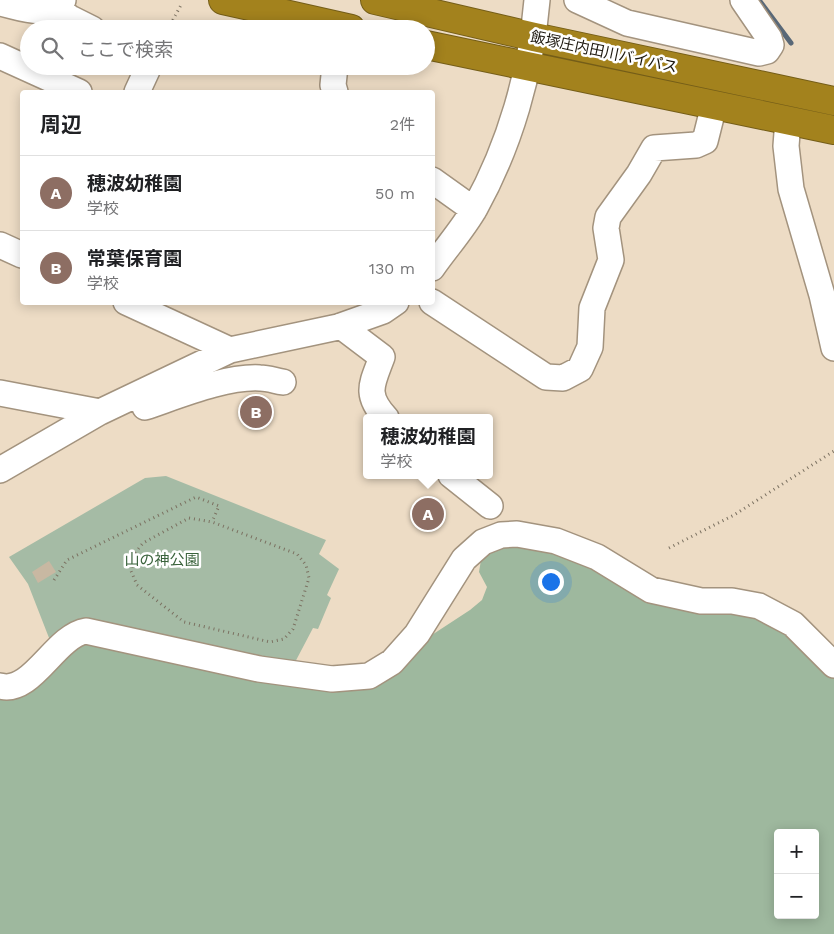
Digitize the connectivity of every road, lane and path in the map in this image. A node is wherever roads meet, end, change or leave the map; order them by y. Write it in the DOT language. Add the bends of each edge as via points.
graph roads {
  1 [pos="223,0"];
  2 [pos="375,0"];
  3 [pos="537,0"];
  4 [pos="577,0"];
  5 [pos="743,0"];
  6 [pos="0,3"];
  7 [pos="60,3"];
  8 [pos="181,5"];
  9 [pos="74,20"];
  10 [pos="173,20"];
  11 [pos="310,20"];
  12 [pos="534,37"];
  13 [pos="435,47"];
  14 [pos="0,56"];
  15 [pos="20,65"];
  16 [pos="528,66"];
  17 [pos="41,75"];
  18 [pos="145,75"];
  19 [pos="334,75"];
  20 [pos="74,90"];
  21 [pos="138,90"];
  22 [pos="334,90"];
  23 [pos="834,101"];
  24 [pos="714,106"];
  25 [pos="788,120"];
  26 [pos="834,130"];
  27 [pos="435,182"];
  28 [pos="474,210"];
  29 [pos="0,245"];
  30 [pos="20,254"];
  31 [pos="435,264"];
  32 [pos="828,292"];
  33 [pos="435,304"];
  34 [pos="132,305"];
  35 [pos="392,305"];
  36 [pos="341,326"];
  37 [pos="834,348"];
  38 [pos="230,350"];
  39 [pos="283,382"];
  40 [pos="0,392"];
  41 [pos="111,408"];
  42 [pos="382,414"];
  43 [pos="834,451"];
  44 [pos="0,470"];
  45 [pos="456,479"];
  46 [pos="490,506"];
  47 [pos="212,522"];
  48 [pos="669,548"];
  49 [pos="54,580"];
  50 [pos="834,664"];
  51 [pos="0,686"];
  1 -- 11 [label="highway"];
  2 -- 12 [label="highway, 飯塚庄内田川バイパス"];
  3 -- 12 [label="street"];
  4 -- 5 [label="street" via="627,23 759,53 767,51 771,45 769,38"];
  6 -- 7 [label="street" via="39,12"];
  7 -- 9 [label="street"];
  8 -- 10 [label="path"];
  12 -- 16 [label="street"];
  12 -- 23 [label="highway, 飯塚庄内田川バイパス"];
  13 -- 16 [label="highway, 飯塚庄内田川バイパス"];
  14 -- 15 [label="street"];
  16 -- 24 [label="highway, 飯塚庄内田川バイパス"];
  16 -- 28 [label="street" via="491,177"];
  17 -- 20 [label="street"];
  18 -- 21 [label="street"];
  19 -- 22 [label="street"];
  24 -- 25 [label="highway, 飯塚庄内田川バイパス"];
  24 -- 33 [label="street" via="705,141 696,146 654,148 611,211 606,228 611,260 592,308 590,347 574,374 563,378 546,377"];
  25 -- 26 [label="highway, 飯塚庄内田川バイパス"];
  25 -- 32 [label="street" via="787,169"];
  27 -- 28 [label="street"];
  28 -- 31 [label="street"];
  29 -- 30 [label="street"];
  32 -- 37 [label="street"];
  34 -- 38 [label="street"];
  35 -- 36 [label="street"];
  36 -- 38 [label="street"];
  36 -- 42 [label="street" via="382,357 370,390 374,405"];
  38 -- 41 [label="street"];
  39 -- 41 [label="street" via="245,379 202,388 132,412"];
  40 -- 41 [label="street"];
  41 -- 44 [label="street"];
  43 -- 48 [label="path" via="734,515"];
  45 -- 46 [label="street"];
  47 -- 47 [label="path" via="303,559 309,578 293,629 284,639 270,642 184,622 133,579 132,561 143,543 188,518"];
  47 -- 49 [label="path" via="219,506 196,498 67,560"];
  50 -- 51 [label="street" via="793,624 759,606 732,601 701,601 651,590 597,557 556,541 517,534 501,535 483,542 464,559 417,634 392,662 369,676 332,679 259,669 86,631 71,636 22,683"];
}
